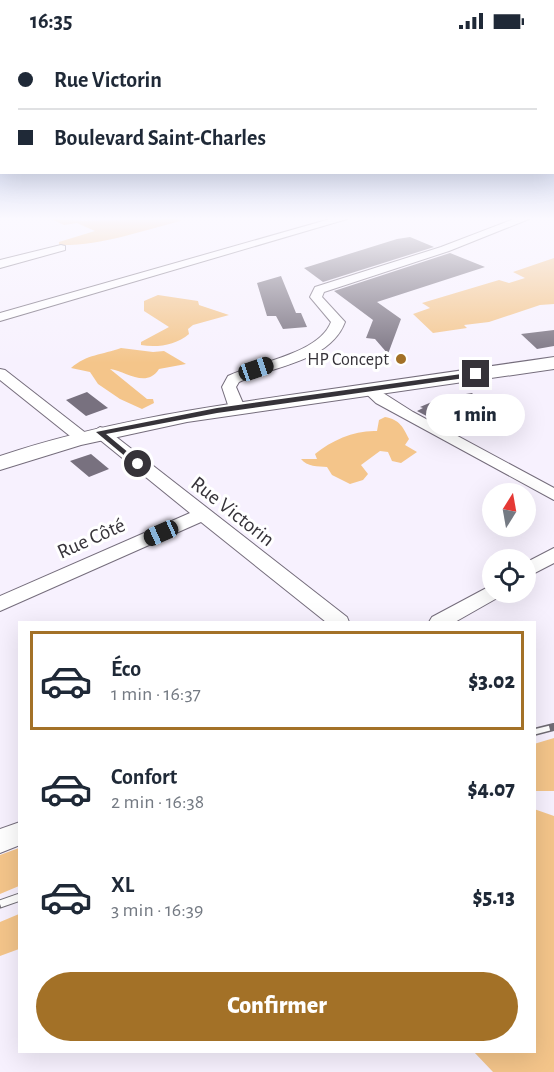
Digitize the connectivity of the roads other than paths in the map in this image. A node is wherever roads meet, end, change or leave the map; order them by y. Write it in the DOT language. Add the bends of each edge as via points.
graph roads {
  1 [pos="174,267"];
  2 [pos="389,267"];
  3 [pos="0,317"];
  4 [pos="554,363"];
  5 [pos="0,373"];
  6 [pos="369,389"];
  7 [pos="237,408"];
  8 [pos="90,435"];
  9 [pos="0,463"];
  10 [pos="554,495"];
  11 [pos="201,515"];
  12 [pos="554,554"];
  13 [pos="536,565"];
  14 [pos="482,597"];
  15 [pos="0,604"];
  16 [pos="338,621"];
  17 [pos="442,621"];
  18 [pos="18,834"];
  19 [pos="0,841"];
  1 -- 3 [label="street"];
  2 -- 7 [label="street" via="319,290 316,297 336,318 334,334 318,346 233,379 228,387"];
  4 -- 6 [label="street"];
  5 -- 8 [label="street, Rue Victorin"];
  6 -- 7 [label="street"];
  6 -- 10 [label="street" via="407,415"];
  7 -- 8 [label="street"];
  8 -- 9 [label="street"];
  8 -- 11 [label="street, Rue Victorin"];
  11 -- 15 [label="street, Rue Côté"];
  11 -- 16 [label="street, Rue Victorin"];
  12 -- 13 [label="street"];
  14 -- 17 [label="street"];
  18 -- 19 [label="street"];
}
